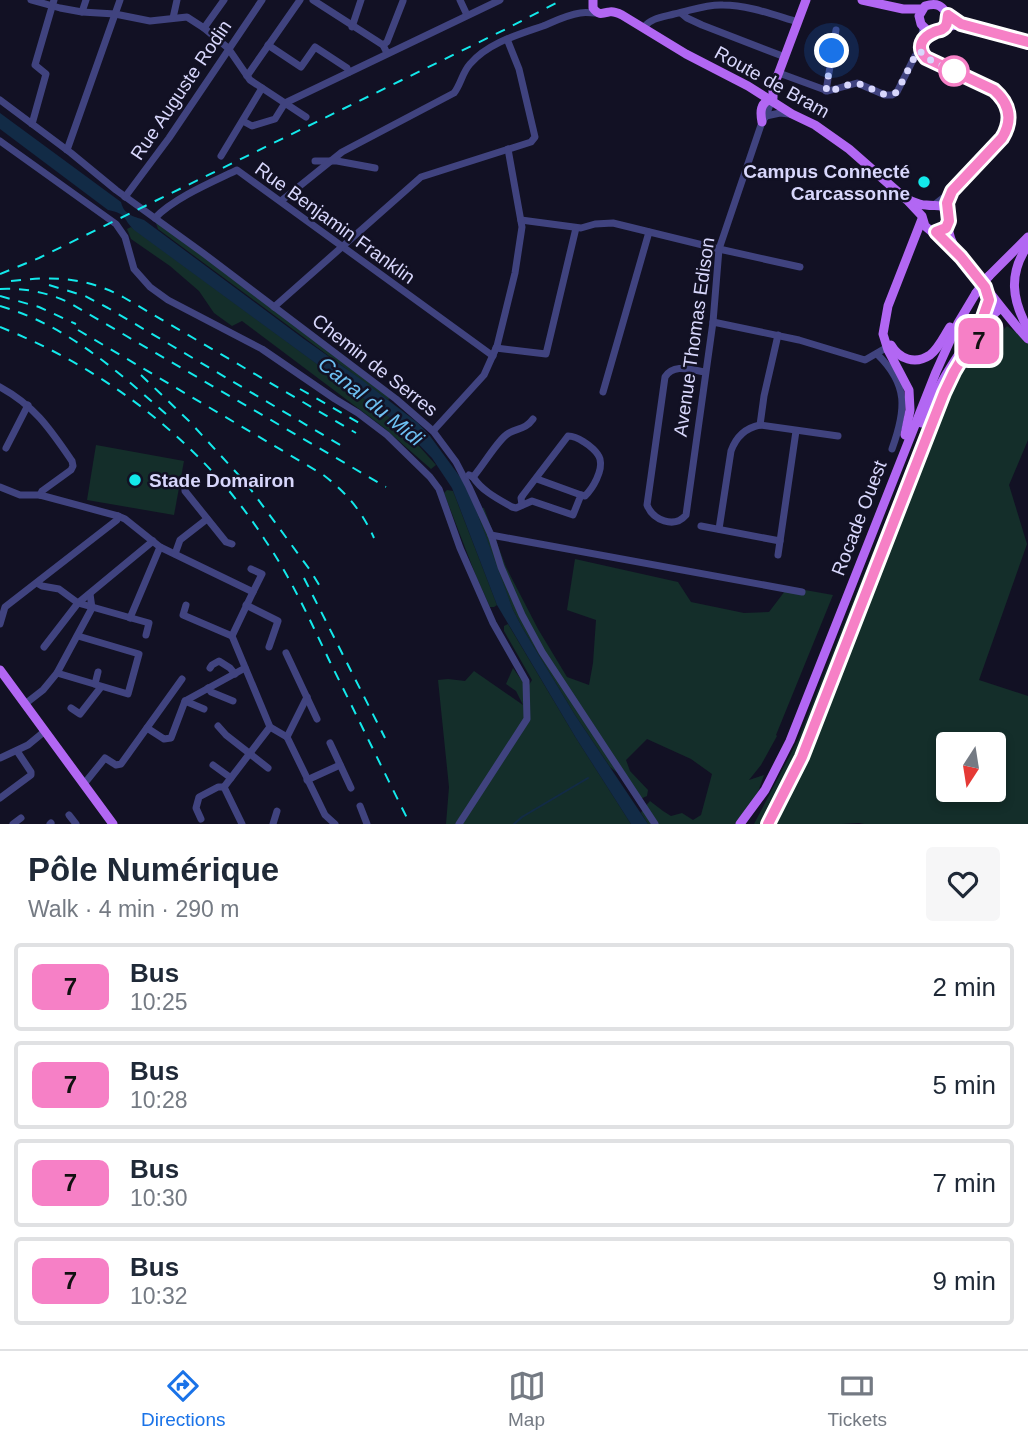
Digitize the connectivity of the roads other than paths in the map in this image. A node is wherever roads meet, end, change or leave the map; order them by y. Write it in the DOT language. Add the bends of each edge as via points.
graph roads {
  1 [pos="32,0"];
  2 [pos="86,0"];
  3 [pos="120,0"];
  4 [pos="177,0"];
  5 [pos="224,0"];
  6 [pos="262,0"];
  7 [pos="300,0"];
  8 [pos="313,0"];
  9 [pos="361,0"];
  10 [pos="460,0"];
  11 [pos="500,0"];
  12 [pos="806,0"];
  13 [pos="862,0"];
  14 [pos="403,1"];
  15 [pos="593,1"];
  16 [pos="612,1"];
  17 [pos="935,2"];
  18 [pos="53,3"];
  19 [pos="946,8"];
  20 [pos="903,9"];
  21 [pos="922,9"];
  22 [pos="82,12"];
  23 [pos="608,12"];
  24 [pos="580,13"];
  25 [pos="597,13"];
  26 [pos="681,13"];
  27 [pos="115,14"];
  28 [pos="467,15"];
  29 [pos="173,18"];
  30 [pos="798,22"];
  31 [pos="921,23"];
  32 [pos="961,24"];
  33 [pos="352,27"];
  34 [pos="644,27"];
  35 [pos="944,27"];
  36 [pos="204,28"];
  37 [pos="836,30"];
  38 [pos="933,32"];
  39 [pos="507,39"];
  40 [pos="922,41"];
  41 [pos="1028,42"];
  42 [pos="385,43"];
  43 [pos="407,44"];
  44 [pos="268,45"];
  45 [pos="228,48"];
  46 [pos="920,51"];
  47 [pos="387,53"];
  48 [pos="785,57"];
  49 [pos="349,72"];
  50 [pos="779,73"];
  51 [pos="247,76"];
  52 [pos="262,88"];
  53 [pos="826,91"];
  54 [pos="0,100"];
  55 [pos="285,103"];
  56 [pos="768,105"];
  57 [pos="792,114"];
  58 [pos="306,117"];
  59 [pos="243,121"];
  60 [pos="32,124"];
  61 [pos="815,125"];
  62 [pos="0,141"];
  63 [pos="508,149"];
  64 [pos="67,150"];
  65 [pos="221,156"];
  66 [pos="330,160"];
  67 [pos="314,161"];
  68 [pos="375,168"];
  69 [pos="952,191"];
  70 [pos="125,197"];
  71 [pos="907,200"];
  72 [pos="281,201"];
  73 [pos="932,205"];
  74 [pos="947,211"];
  75 [pos="155,218"];
  76 [pos="922,218"];
  77 [pos="521,219"];
  78 [pos="948,225"];
  79 [pos="576,228"];
  80 [pos="933,231"];
  81 [pos="649,232"];
  82 [pos="1028,237"];
  83 [pos="914,243"];
  84 [pos="1028,245"];
  85 [pos="341,247"];
  86 [pos="719,249"];
  87 [pos="961,257"];
  88 [pos="800,267"];
  89 [pos="985,287"];
  90 [pos="968,304"];
  91 [pos="274,307"];
  92 [pos="1001,308"];
  93 [pos="713,322"];
  94 [pos="982,325"];
  95 [pos="1028,329"];
  96 [pos="884,330"];
  97 [pos="778,335"];
  98 [pos="1028,339"];
  99 [pos="888,350"];
  100 [pos="495,352"];
  101 [pos="877,354"];
  102 [pos="705,372"];
  103 [pos="0,387"];
  104 [pos="603,392"];
  105 [pos="28,405"];
  106 [pos="533,419"];
  107 [pos="760,425"];
  108 [pos="433,431"];
  109 [pos="796,431"];
  110 [pos="838,436"];
  111 [pos="6,448"];
  112 [pos="892,449"];
  113 [pos="898,468"];
  114 [pos="462,473"];
  115 [pos="473,477"];
  116 [pos="537,479"];
  117 [pos="185,486"];
  118 [pos="0,487"];
  119 [pos="40,495"];
  120 [pos="581,495"];
  121 [pos="522,505"];
  122 [pos="122,518"];
  123 [pos="207,519"];
  124 [pos="701,526"];
  125 [pos="719,529"];
  126 [pos="491,536"];
  127 [pos="780,541"];
  128 [pos="157,544"];
  129 [pos="232,544"];
  130 [pos="176,555"];
  131 [pos="778,555"];
  132 [pos="251,569"];
  133 [pos="37,583"];
  134 [pos="253,592"];
  135 [pos="802,592"];
  136 [pos="90,594"];
  137 [pos="78,603"];
  138 [pos="186,605"];
  139 [pos="246,605"];
  140 [pos="92,608"];
  141 [pos="130,618"];
  142 [pos="0,624"];
  143 [pos="146,635"];
  144 [pos="78,636"];
  145 [pos="232,636"];
  146 [pos="44,646"];
  147 [pos="269,647"];
  148 [pos="286,653"];
  149 [pos="210,668"];
  150 [pos="245,668"];
  151 [pos="0,670"];
  152 [pos="57,673"];
  153 [pos="98,673"];
  154 [pos="235,674"];
  155 [pos="182,679"];
  156 [pos="98,685"];
  157 [pos="208,688"];
  158 [pos="307,697"];
  159 [pos="185,701"];
  160 [pos="233,701"];
  161 [pos="24,704"];
  162 [pos="71,708"];
  163 [pos="204,709"];
  164 [pos="317,719"];
  165 [pos="218,726"];
  166 [pos="270,727"];
  167 [pos="147,728"];
  168 [pos="45,731"];
  169 [pos="287,737"];
  170 [pos="330,743"];
  171 [pos="17,751"];
  172 [pos="250,753"];
  173 [pos="0,758"];
  174 [pos="213,765"];
  175 [pos="340,765"];
  176 [pos="268,768"];
  177 [pos="231,778"];
  178 [pos="307,780"];
  179 [pos="84,783"];
  180 [pos="224,787"];
  181 [pos="351,788"];
  182 [pos="0,798"];
  183 [pos="360,806"];
  184 [pos="277,811"];
  185 [pos="69,815"];
  186 [pos="21,818"];
  187 [pos="201,819"];
  188 [pos="13,824"];
  189 [pos="76,824"];
  190 [pos="116,824"];
  191 [pos="242,824"];
  192 [pos="273,824"];
  193 [pos="335,824"];
  194 [pos="367,824"];
  195 [pos="459,824"];
  196 [pos="655,824"];
  197 [pos="740,824"];
  198 [pos="768,824"];
  1 -- 18 [label="street"];
  2 -- 22 [label="street"];
  3 -- 27 [label="street"];
  4 -- 29 [label="street"];
  5 -- 36 [label="street"];
  6 -- 45 [label="street, Rue Auguste Rodin"];
  7 -- 44 [label="street"];
  8 -- 33 [label="street"];
  9 -- 33 [label="street"];
  10 -- 28 [label="street"];
  11 -- 28 [label="street"];
  12 -- 30 [label="main road"];
  13 -- 20 [label="main road"];
  14 -- 42 [label="street"];
  15 -- 24 [label="street"];
  15 -- 25 [label="main road"];
  16 -- 23 [label="main road"];
  17 -- 19 [label="main road"];
  17 -- 21 [label="main road"];
  18 -- 22 [label="street"];
  18 -- 60 [label="street" via="35,65 46,74"];
  19 -- 32 [label="main road"];
  19 -- 35 [label="main road"];
  20 -- 21 [label="main road"];
  20 -- 31 [label="main road"];
  21 -- 31 [label="main road"];
  22 -- 27 [label="street"];
  23 -- 25 [label="main road"];
  23 -- 34 [label="main road, Route de Bram"];
  24 -- 25 [label="street"];
  24 -- 39 [label="street"];
  26 -- 30 [label="street" via="721,4"];
  26 -- 34 [label="street"];
  26 -- 48 [label="street"];
  27 -- 29 [label="street" via="150,21"];
  27 -- 64 [label="street"];
  28 -- 43 [label="street"];
  29 -- 36 [label="street" via="187,17"];
  30 -- 48 [label="main road"];
  31 -- 38 [label="main road"];
  31 -- 40 [label="street"];
  32 -- 35 [label="main road"];
  32 -- 41 [label="main road"];
  33 -- 42 [label="street"];
  34 -- 56 [label="main road, Route de Bram" via="748,86"];
  35 -- 38 [label="main road"];
  36 -- 45 [label="street"];
  37 -- 53 [label="street"];
  38 -- 40 [label="street"];
  39 -- 63 [label="street" via="536,137"];
  39 -- 66 [label="street" via="476,58 458,89 447,97"];
  40 -- 46 [label="street"];
  42 -- 43 [label="street"];
  42 -- 47 [label="street"];
  43 -- 47 [label="street"];
  44 -- 49 [label="street" via="301,67 315,47"];
  44 -- 51 [label="street"];
  45 -- 51 [label="street"];
  45 -- 70 [label="street, Rue Auguste Rodin"];
  46 -- 53 [label="street" via="892,95 857,83"];
  46 -- 69 [label="street" via="994,90 1008,108 1007,131"];
  47 -- 49 [label="street"];
  48 -- 50 [label="main road"];
  49 -- 55 [label="street"];
  50 -- 53 [label="street"];
  50 -- 56 [label="main road"];
  51 -- 52 [label="street"];
  52 -- 55 [label="street"];
  52 -- 59 [label="street"];
  54 -- 60 [label="street, Chemin de Serres"];
  55 -- 58 [label="street"];
  55 -- 59 [label="street" via="275,119 253,126"];
  56 -- 57 [label="main road, Route de Bram"];
  56 -- 57 [label="street" via="779,113"];
  56 -- 61 [label="main road"];
  56 -- 86 [label="street, Avenue Thomas Edison"];
  57 -- 61 [label="main road, Route de Bram"];
  59 -- 65 [label="street"];
  60 -- 64 [label="street, Chemin de Serres"];
  61 -- 71 [label="main road, Route de Bram"];
  62 -- 195 [label="street" via="120,228 134,269 150,287 262,349 358,413 387,435 439,489 493,623 526,681 527,719"];
  63 -- 77 [label="street"];
  63 -- 85 [label="street" via="421,177"];
  64 -- 70 [label="street, Chemin de Serres"];
  66 -- 67 [label="street"];
  66 -- 68 [label="street"];
  66 -- 72 [label="street"];
  69 -- 73 [label="street"];
  69 -- 74 [label="street"];
  70 -- 75 [label="street, Chemin de Serres"];
  71 -- 73 [label="main road, Route de Bram"];
  71 -- 76 [label="main road, Route de Bram"];
  72 -- 75 [label="street, Rue Benjamin Franklin" via="237,170"];
  72 -- 85 [label="street, Rue Benjamin Franklin"];
  73 -- 74 [label="main road, Route de Bram"];
  73 -- 76 [label="main road"];
  74 -- 78 [label="main road, Route de Bram"];
  75 -- 91 [label="street, Chemin de Serres"];
  76 -- 80 [label="main road, Route de Bram"];
  76 -- 83 [label="main road"];
  77 -- 79 [label="street"];
  77 -- 100 [label="street" via="515,273"];
  78 -- 80 [label="main road"];
  78 -- 87 [label="main road, Route de Bram"];
  79 -- 81 [label="street" via="613,223"];
  79 -- 100 [label="street" via="546,354"];
  80 -- 83 [label="main road"];
  80 -- 87 [label="main road, Route de Bram"];
  81 -- 86 [label="street"];
  81 -- 104 [label="street"];
  82 -- 90 [label="main road, Rocade Ouest, bridge"];
  83 -- 96 [label="main road" via="888,306"];
  84 -- 95 [label="main road" via="1015,275 1014,291"];
  85 -- 91 [label="street"];
  85 -- 100 [label="street, Rue Benjamin Franklin"];
  86 -- 88 [label="street"];
  86 -- 93 [label="street, Avenue Thomas Edison"];
  87 -- 89 [label="main road, Route de Bram"];
  89 -- 92 [label="main road, Route de Bram"];
  89 -- 94 [label="street" via="989,300"];
  90 -- 96 [label="main road" via="940,344 921,359 896,353"];
  90 -- 113 [label="main road, Rocade Ouest"];
  91 -- 108 [label="street, Chemin de Serres"];
  92 -- 94 [label="main road"];
  92 -- 98 [label="main road, Route de Bram"];
  93 -- 97 [label="street"];
  93 -- 102 [label="street, Avenue Thomas Edison"];
  94 -- 113 [label="main road" via="938,389"];
  94 -- 198 [label="street" via="982,336 960,362 944,393 802,757"];
  96 -- 99 [label="main road"];
  96 -- 101 [label="street"];
  97 -- 101 [label="street" via="865,360"];
  97 -- 107 [label="street"];
  99 -- 101 [label="street"];
  99 -- 113 [label="main road" via="909,390 910,410"];
  100 -- 108 [label="street" via="484,375"];
  101 -- 112 [label="street" via="896,379 903,402"];
  102 -- 102 [label="street, Avenue Thomas Edison" via="676,368 665,377 647,505 658,519 676,522 686,515"];
  103 -- 105 [label="street"];
  105 -- 111 [label="street"];
  105 -- 119 [label="street" via="74,466"];
  106 -- 115 [label="street" via="504,436"];
  107 -- 109 [label="street"];
  107 -- 125 [label="street" via="734,442"];
  108 -- 114 [label="street, Chemin de Serres"];
  109 -- 110 [label="street"];
  109 -- 127 [label="street"];
  113 -- 197 [label="main road, Rocade Ouest" via="790,741 765,790"];
  114 -- 115 [label="street"];
  114 -- 126 [label="street, Chemin de Serres"];
  115 -- 121 [label="street" via="512,507"];
  116 -- 120 [label="street"];
  116 -- 120 [label="street" via="564,440 573,436 600,460 596,480 585,496"];
  116 -- 121 [label="street" via="521,498"];
  117 -- 123 [label="street"];
  118 -- 119 [label="street" via="20,495"];
  119 -- 122 [label="street"];
  120 -- 121 [label="street" via="573,515 532,501"];
  122 -- 128 [label="street"];
  122 -- 133 [label="street"];
  123 -- 129 [label="street"];
  123 -- 130 [label="street" via="180,540"];
  124 -- 125 [label="street"];
  125 -- 127 [label="street"];
  126 -- 135 [label="street"];
  126 -- 196 [label="street, Chemin de Serres" via="542,652"];
  127 -- 131 [label="street"];
  128 -- 130 [label="street"];
  128 -- 136 [label="street"];
  128 -- 141 [label="street"];
  130 -- 134 [label="street"];
  132 -- 134 [label="street" via="262,574"];
  133 -- 137 [label="street" via="59,589"];
  133 -- 142 [label="street" via="5,607"];
  134 -- 139 [label="street"];
  136 -- 137 [label="street"];
  136 -- 140 [label="street"];
  137 -- 140 [label="street"];
  137 -- 146 [label="street"];
  138 -- 145 [label="street" via="183,615"];
  139 -- 145 [label="street"];
  139 -- 147 [label="street" via="278,621"];
  140 -- 141 [label="street"];
  140 -- 144 [label="street"];
  141 -- 143 [label="street" via="149,623"];
  144 -- 152 [label="street"];
  144 -- 156 [label="street" via="139,654 127,698"];
  145 -- 150 [label="street"];
  148 -- 158 [label="street" via="292,675"];
  149 -- 154 [label="street" via="219,661"];
  150 -- 154 [label="street"];
  150 -- 166 [label="street"];
  151 -- 161 [label="main road"];
  152 -- 156 [label="street"];
  152 -- 161 [label="street"];
  153 -- 156 [label="street"];
  154 -- 157 [label="street"];
  155 -- 167 [label="street"];
  156 -- 162 [label="street" via="78,717"];
  157 -- 159 [label="street"];
  157 -- 160 [label="street"];
  158 -- 164 [label="street"];
  158 -- 169 [label="street"];
  159 -- 163 [label="street"];
  159 -- 167 [label="street" via="171,738 164,739"];
  161 -- 168 [label="main road"];
  165 -- 172 [label="street"];
  166 -- 169 [label="street"];
  166 -- 172 [label="street"];
  167 -- 179 [label="street" via="121,764 105,758"];
  168 -- 171 [label="street"];
  168 -- 179 [label="main road"];
  169 -- 178 [label="street"];
  170 -- 175 [label="street"];
  171 -- 173 [label="street"];
  171 -- 182 [label="street" via="31,775"];
  172 -- 176 [label="street"];
  172 -- 177 [label="street"];
  174 -- 177 [label="street"];
  175 -- 178 [label="street"];
  175 -- 181 [label="street"];
  177 -- 180 [label="street"];
  178 -- 193 [label="street" via="325,815"];
  179 -- 190 [label="main road"];
  180 -- 187 [label="street" via="199,797 196,808"];
  180 -- 191 [label="street"];
  183 -- 194 [label="street"];
  184 -- 192 [label="street"];
  185 -- 189 [label="street"];
  186 -- 188 [label="street"];
}
